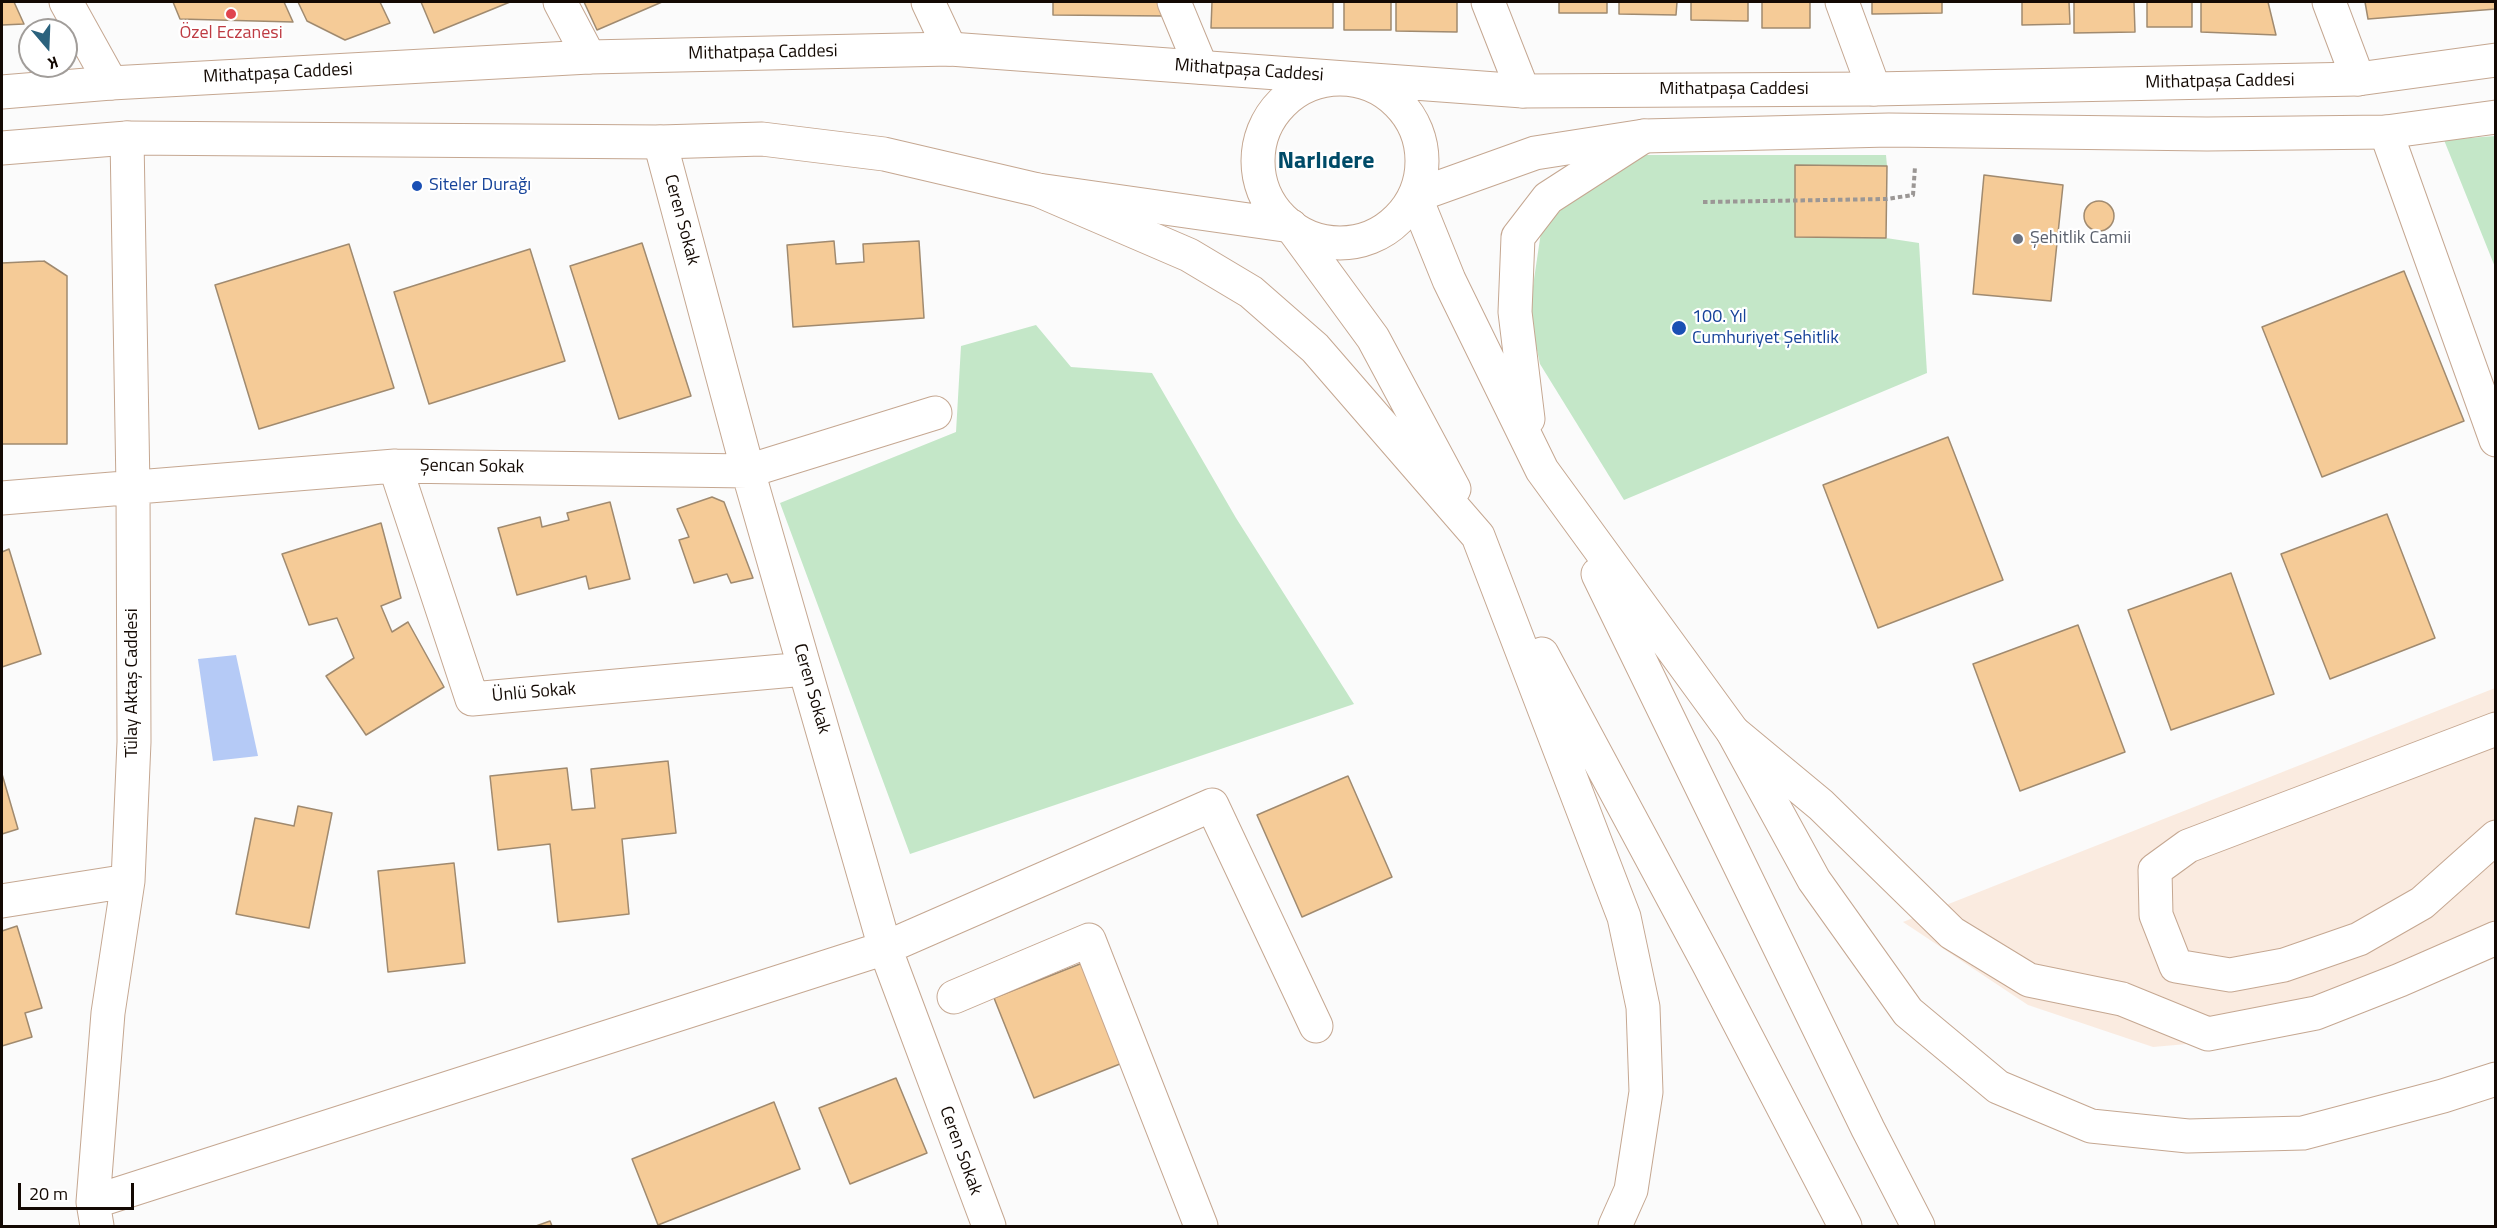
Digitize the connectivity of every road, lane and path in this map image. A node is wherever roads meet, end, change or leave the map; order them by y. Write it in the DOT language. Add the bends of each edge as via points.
graph roads {
  1 [pos="66,2"];
  2 [pos="560,2"];
  3 [pos="928,2"];
  4 [pos="1174,2"];
  5 [pos="1488,2"];
  6 [pos="1842,2"];
  7 [pos="2329,2"];
  8 [pos="950,49"];
  9 [pos="589,57"];
  10 [pos="2496,60"];
  11 [pos="1201,67"];
  12 [pos="1343,78"];
  13 [pos="2358,79"];
  14 [pos="111,83"];
  15 [pos="1874,89"];
  16 [pos="1523,91"];
  17 [pos="2,92"];
  18 [pos="2496,117"];
  19 [pos="1916,130"];
  20 [pos="2386,132"];
  21 [pos="1644,136"];
  22 [pos="127,138"];
  23 [pos="660,142"];
  24 [pos="2,148"];
  25 [pos="1038,190"];
  26 [pos="1415,196"];
  27 [pos="1702,202"];
  28 [pos="1290,226"];
  29 [pos="935,413"];
  30 [pos="2496,440"];
  31 [pos="394,466"];
  32 [pos="1542,470"];
  33 [pos="748,471"];
  34 [pos="133,488"];
  35 [pos="2,498"];
  36 [pos="1561,498"];
  37 [pos="1478,536"];
  38 [pos="805,669"];
  39 [pos="2496,729"];
  40 [pos="1733,732"];
  41 [pos="2496,837"];
  42 [pos="128,881"];
  43 [pos="2,902"];
  44 [pos="2496,938"];
  45 [pos="885,948"];
  46 [pos="954,997"];
  47 [pos="1316,1026"];
  48 [pos="2496,1079"];
  49 [pos="95,1214"];
  50 [pos="988,1227"];
  51 [pos="1201,1227"];
  52 [pos="1615,1227"];
  53 [pos="1845,1227"];
  54 [pos="1918,1227"];
  1 -- 14 [label="main road"];
  2 -- 9 [label="main road"];
  3 -- 8 [label="main road"];
  4 -- 11 [label="main road"];
  5 -- 16 [label="main road"];
  6 -- 15 [label="main road"];
  7 -- 13 [label="main road"];
  8 -- 9 [label="main road, Mithatpaşa Caddesi"];
  8 -- 11 [label="main road, Mithatpaşa Caddesi"];
  9 -- 14 [label="main road, Mithatpaşa Caddesi"];
  10 -- 13 [label="main road, Mithatpaşa Caddesi"];
  11 -- 12 [label="main road, Mithatpaşa Caddesi"];
  12 -- 16 [label="main road, Mithatpaşa Caddesi"];
  12 -- 26 [label="main road" via="1370,84 1386,93 1411,118 1421,143 1422,170"];
  12 -- 28 [label="main road" via="1318,82 1294,93 1275,110 1263,133 1258,159 1261,184 1272,208"];
  13 -- 15 [label="main road, Mithatpaşa Caddesi"];
  14 -- 17 [label="main road, Mithatpaşa Caddesi"];
  15 -- 16 [label="main road, Mithatpaşa Caddesi"];
  18 -- 20 [label="main road"];
  19 -- 20 [label="main road"];
  19 -- 21 [label="main road"];
  19 -- 27 [label="path" via="1913,195 1887,199"];
  20 -- 30 [label="main road"];
  21 -- 26 [label="main road" via="1534,153"];
  21 -- 32 [label="main road" via="1548,198 1518,237 1515,312 1524,403"];
  22 -- 23 [label="main road"];
  22 -- 24 [label="main road"];
  22 -- 34 [label="main road, Tülay Aktaş Caddesi"];
  23 -- 25 [label="main road" via="762,139 884,154"];
  23 -- 33 [label="main road, Ceren Sokak"];
  25 -- 28 [label="main road"];
  25 -- 37 [label="main road" via="1189,255 1251,292 1315,348"];
  26 -- 28 [label="main road" via="1401,216 1382,231 1360,240 1335,243 1312,238"];
  26 -- 32 [label="main road" via="1449,280"];
  28 -- 37 [label="main road" via="1373,338"];
  29 -- 33 [label="main road, Şencan Sokak"];
  31 -- 33 [label="main road, Şencan Sokak"];
  31 -- 34 [label="main road, Şencan Sokak"];
  31 -- 38 [label="main road, Ünlü Sokak" via="472,699"];
  32 -- 36 [label="main road"];
  33 -- 38 [label="main road, Ceren Sokak"];
  34 -- 35 [label="main road, Şencan Sokak"];
  34 -- 42 [label="main road, Tülay Aktaş Caddesi" via="134,742"];
  36 -- 40 [label="main road"];
  36 -- 54 [label="main road"];
  37 -- 52 [label="main road" via="1624,917 1643,1007 1646,1092 1631,1190"];
  37 -- 53 [label="main road"];
  38 -- 45 [label="main road, Ceren Sokak"];
  39 -- 41 [label="main road" via="2188,846 2155,870 2156,915 2176,966 2230,975 2284,965 2359,939 2422,903"];
  40 -- 44 [label="main road" via="1821,806 1952,933 2029,980 2122,999 2208,1034 2316,1012"];
  40 -- 48 [label="main road" via="1814,880 1908,1012 1998,1087 2091,1126 2188,1136 2303,1132"];
  42 -- 43 [label="main road"];
  42 -- 49 [label="main road, Tülay Aktaş Caddesi" via="108,1013"];
  45 -- 47 [label="main road" via="1212,805"];
  45 -- 49 [label="main road"];
  45 -- 50 [label="main road, Ceren Sokak"];
  46 -- 51 [label="main road" via="1089,940"];
}
